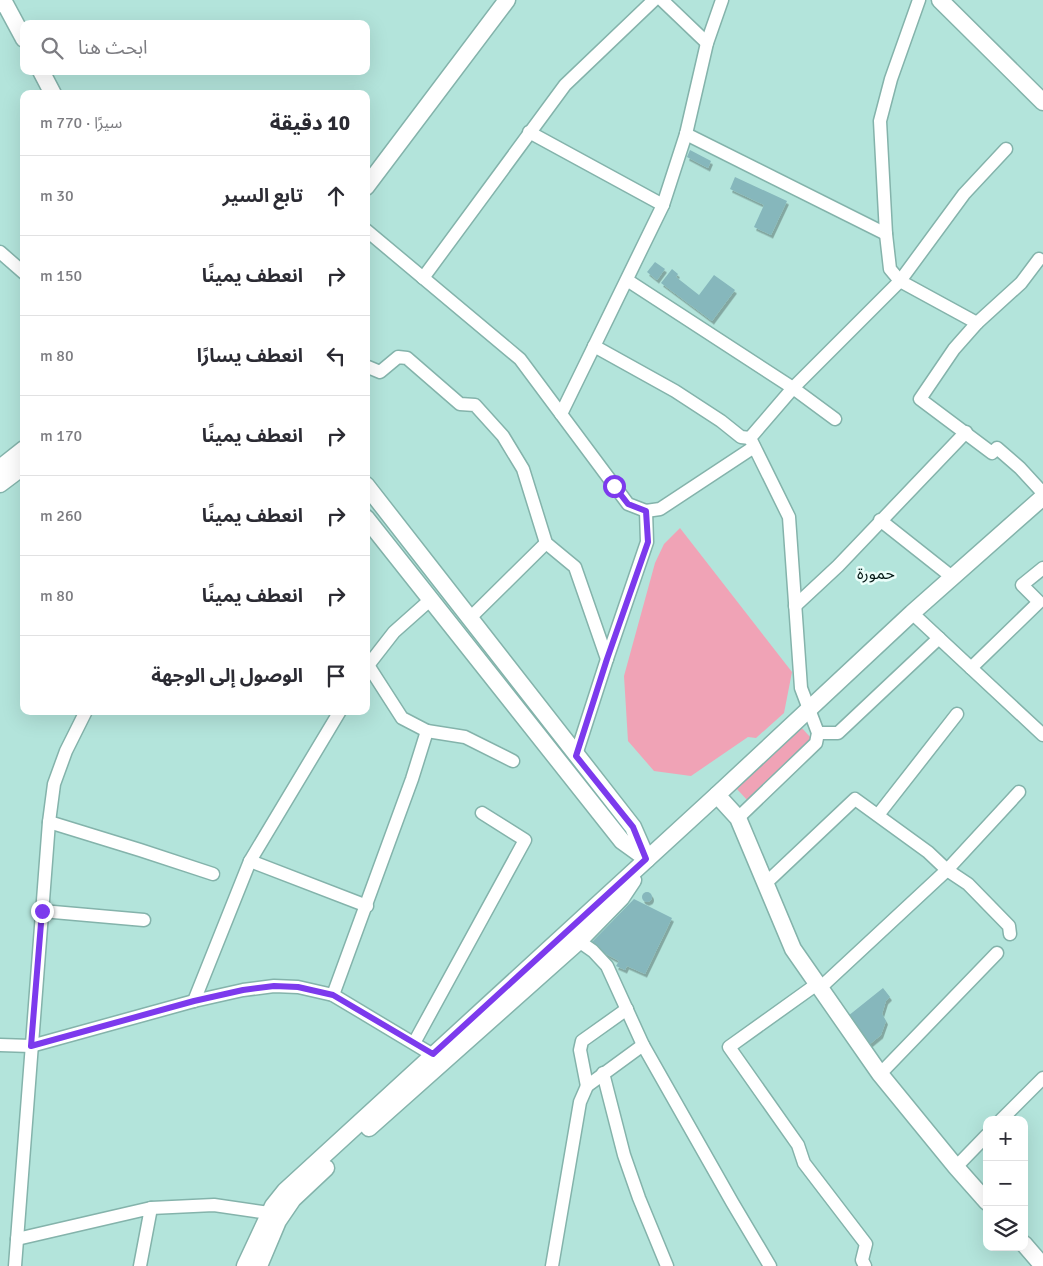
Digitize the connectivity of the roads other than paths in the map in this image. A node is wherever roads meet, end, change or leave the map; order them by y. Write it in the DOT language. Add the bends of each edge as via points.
graph roads {
  1 [pos="3,0"];
  2 [pos="507,0"];
  3 [pos="654,0"];
  4 [pos="662,0"];
  5 [pos="722,0"];
  6 [pos="919,0"];
  7 [pos="945,2"];
  8 [pos="20,32"];
  9 [pos="707,42"];
  10 [pos="43,75"];
  11 [pos="51,90"];
  12 [pos="1043,102"];
  13 [pos="529,132"];
  14 [pos="686,134"];
  15 [pos="1006,149"];
  16 [pos="370,182"];
  17 [pos="663,206"];
  18 [pos="370,233"];
  19 [pos="886,234"];
  20 [pos="0,252"];
  21 [pos="1039,259"];
  22 [pos="20,270"];
  23 [pos="423,278"];
  24 [pos="627,280"];
  25 [pos="900,281"];
  26 [pos="977,323"];
  27 [pos="594,346"];
  28 [pos="370,368"];
  29 [pos="793,388"];
  30 [pos="561,414"];
  31 [pos="835,419"];
  32 [pos="966,432"];
  33 [pos="752,442"];
  34 [pos="20,452"];
  35 [pos="0,468"];
  36 [pos="20,469"];
  37 [pos="0,484"];
  38 [pos="370,490"];
  39 [pos="1043,495"];
  40 [pos="646,511"];
  41 [pos="880,520"];
  42 [pos="370,524"];
  43 [pos="546,544"];
  44 [pos="1043,568"];
  45 [pos="952,577"];
  46 [pos="430,600"];
  47 [pos="795,606"];
  48 [pos="912,613"];
  49 [pos="470,618"];
  50 [pos="939,638"];
  51 [pos="607,659"];
  52 [pos="370,661"];
  53 [pos="971,668"];
  54 [pos="370,670"];
  55 [pos="809,708"];
  56 [pos="957,714"];
  57 [pos="84,715"];
  58 [pos="338,715"];
  59 [pos="427,731"];
  60 [pos="818,733"];
  61 [pos="1043,735"];
  62 [pos="576,756"];
  63 [pos="514,761"];
  64 [pos="1019,792"];
  65 [pos="717,795"];
  66 [pos="482,812"];
  67 [pos="878,815"];
  68 [pos="738,818"];
  69 [pos="48,822"];
  70 [pos="646,859"];
  71 [pos="250,861"];
  72 [pos="947,870"];
  73 [pos="213,874"];
  74 [pos="765,884"];
  75 [pos="367,906"];
  76 [pos="42,911"];
  77 [pos="144,920"];
  78 [pos="1010,934"];
  79 [pos="573,936"];
  80 [pos="997,953"];
  81 [pos="818,986"];
  82 [pos="333,995"];
  83 [pos="194,1001"];
  84 [pos="627,1009"];
  85 [pos="414,1043"];
  86 [pos="0,1045"];
  87 [pos="643,1045"];
  88 [pos="31,1046"];
  89 [pos="433,1054"];
  90 [pos="603,1074"];
  91 [pos="880,1074"];
  92 [pos="1043,1078"];
  93 [pos="587,1086"];
  94 [pos="1005,1116"];
  95 [pos="983,1139"];
  96 [pos="956,1167"];
  97 [pos="983,1197"];
  98 [pos="151,1208"];
  99 [pos="269,1213"];
  100 [pos="17,1239"];
  101 [pos="1028,1249"];
  102 [pos="15,1266"];
  103 [pos="140,1266"];
  104 [pos="245,1266"];
  105 [pos="259,1266"];
  106 [pos="552,1266"];
  107 [pos="667,1266"];
  108 [pos="770,1266"];
  109 [pos="865,1266"];
  110 [pos="1043,1266"];
  1 -- 8 [label="main road"];
  2 -- 16 [label="main road"];
  3 -- 13 [label="street" via="565,85"];
  4 -- 9 [label="street"];
  5 -- 9 [label="street"];
  6 -- 19 [label="street" via="880,121"];
  7 -- 12 [label="main road"];
  9 -- 14 [label="street"];
  10 -- 11 [label="main road"];
  13 -- 17 [label="street"];
  13 -- 23 [label="street"];
  14 -- 17 [label="street"];
  14 -- 19 [label="street"];
  15 -- 25 [label="street" via="964,194"];
  17 -- 24 [label="street"];
  18 -- 23 [label="street"];
  19 -- 25 [label="street" via="890,269"];
  20 -- 22 [label="street"];
  21 -- 26 [label="street" via="1021,282"];
  23 -- 30 [label="street" via="520,359"];
  24 -- 27 [label="street"];
  24 -- 29 [label="street"];
  25 -- 26 [label="street"];
  25 -- 29 [label="street"];
  26 -- 32 [label="street" via="954,349 920,399"];
  27 -- 30 [label="street"];
  27 -- 33 [label="street" via="675,391"];
  28 -- 43 [label="street" via="380,372 398,357 407,358 460,404 475,405 503,436 523,469"];
  29 -- 31 [label="street"];
  29 -- 33 [label="street"];
  30 -- 40 [label="street" via="628,504"];
  32 -- 39 [label="street" via="992,453 997,448"];
  32 -- 41 [label="street"];
  33 -- 40 [label="street" via="660,509"];
  33 -- 47 [label="street" via="789,517"];
  34 -- 35 [label="main road"];
  36 -- 37 [label="main road"];
  38 -- 49 [label="main road"];
  39 -- 45 [label="main road"];
  40 -- 51 [label="street" via="648,542"];
  41 -- 45 [label="street"];
  41 -- 47 [label="street"];
  42 -- 46 [label="main road"];
  43 -- 49 [label="street"];
  43 -- 51 [label="street" via="575,568"];
  44 -- 53 [label="street" via="1022,584 1039,602"];
  45 -- 48 [label="main road"];
  46 -- 52 [label="street" via="394,632"];
  46 -- 70 [label="main road" via="622,842"];
  47 -- 55 [label="street" via="801,688"];
  48 -- 50 [label="street"];
  48 -- 55 [label="main road"];
  49 -- 62 [label="main road"];
  50 -- 53 [label="street"];
  50 -- 60 [label="street" via="838,732"];
  51 -- 62 [label="street"];
  53 -- 61 [label="street"];
  54 -- 59 [label="street" via="402,718"];
  55 -- 60 [label="street"];
  55 -- 65 [label="main road"];
  56 -- 67 [label="street"];
  57 -- 69 [label="street" via="54,784"];
  58 -- 71 [label="street"];
  59 -- 63 [label="street" via="465,737"];
  59 -- 75 [label="street"];
  60 -- 68 [label="street" via="816,743"];
  62 -- 70 [label="main road" via="633,827"];
  64 -- 72 [label="street"];
  65 -- 68 [label="main road"];
  65 -- 70 [label="main road"];
  66 -- 85 [label="street" via="526,840"];
  67 -- 72 [label="street"];
  67 -- 74 [label="street" via="855,799"];
  68 -- 74 [label="main road"];
  69 -- 73 [label="street"];
  69 -- 76 [label="street"];
  70 -- 79 [label="main road" via="621,898"];
  71 -- 75 [label="street"];
  71 -- 83 [label="street"];
  72 -- 78 [label="street" via="968,884 1008,926"];
  72 -- 81 [label="street"];
  74 -- 81 [label="main road" via="793,949"];
  75 -- 82 [label="street"];
  76 -- 77 [label="street"];
  76 -- 88 [label="street"];
  79 -- 84 [label="street" via="607,966"];
  79 -- 89 [label="main road"];
  79 -- 105 [label="main road" via="293,1199 278,1221"];
  80 -- 91 [label="street"];
  81 -- 91 [label="main road"];
  81 -- 109 [label="street" via="729,1047 798,1144 804,1164 866,1244 862,1260"];
  82 -- 83 [label="street" via="298,987 274,986"];
  82 -- 85 [label="street"];
  83 -- 88 [label="street"];
  84 -- 87 [label="street"];
  84 -- 93 [label="street" via="582,1041 580,1050"];
  85 -- 89 [label="street"];
  86 -- 88 [label="street"];
  87 -- 90 [label="street"];
  87 -- 108 [label="street"];
  88 -- 100 [label="street"];
  89 -- 99 [label="main road" via="285,1191"];
  90 -- 93 [label="street"];
  90 -- 107 [label="street" via="624,1155"];
  91 -- 96 [label="main road"];
  92 -- 94 [label="street"];
  93 -- 106 [label="street" via="580,1102"];
  95 -- 96 [label="street"];
  96 -- 97 [label="main road"];
  98 -- 99 [label="street" via="214,1205"];
  98 -- 100 [label="street"];
  98 -- 103 [label="street"];
  99 -- 104 [label="main road"];
  100 -- 102 [label="street"];
  101 -- 110 [label="main road"];
}
